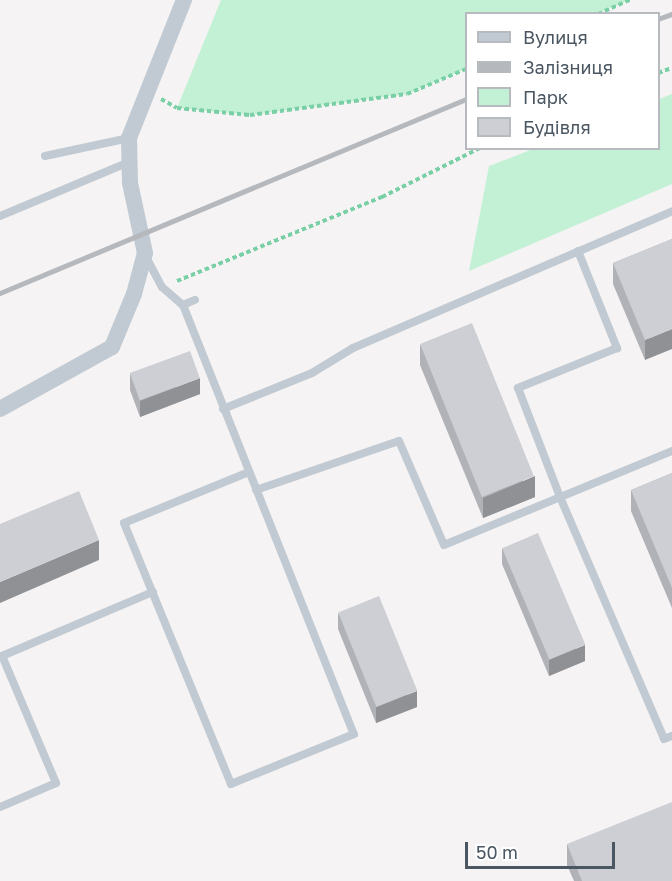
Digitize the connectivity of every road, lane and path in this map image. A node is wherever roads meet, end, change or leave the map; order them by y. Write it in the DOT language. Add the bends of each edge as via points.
graph roads {
  1 [pos="184,0"];
  2 [pos="630,0"];
  3 [pos="603,12"];
  4 [pos="465,69"];
  5 [pos="177,108"];
  6 [pos="129,138"];
  7 [pos="476,150"];
  8 [pos="45,156"];
  9 [pos="129,162"];
  10 [pos="672,211"];
  11 [pos="0,216"];
  12 [pos="578,251"];
  13 [pos="145,254"];
  14 [pos="162,287"];
  15 [pos="195,300"];
  16 [pos="183,305"];
  17 [pos="0,409"];
  18 [pos="224,409"];
  19 [pos="672,451"];
  20 [pos="249,472"];
  21 [pos="256,490"];
  22 [pos="560,497"];
  23 [pos="153,592"];
  24 [pos="672,736"];
  25 [pos="0,807"];
  1 -- 6 [label="street"];
  2 -- 3 [label="path"];
  4 -- 5 [label="path" via="407,94 250,115"];
  6 -- 8 [label="lane"];
  6 -- 9 [label="street"];
  7 -- 14 [label="path" via="382,197"];
  9 -- 11 [label="lane"];
  9 -- 13 [label="street"];
  10 -- 12 [label="lane"];
  12 -- 18 [label="lane" via="352,348 312,373"];
  12 -- 22 [label="lane" via="617,348 518,388"];
  13 -- 14 [label="lane"];
  13 -- 17 [label="street" via="134,294 112,347"];
  14 -- 16 [label="lane"];
  15 -- 16 [label="lane"];
  16 -- 18 [label="lane"];
  18 -- 20 [label="lane"];
  19 -- 22 [label="lane"];
  20 -- 21 [label="lane"];
  20 -- 23 [label="lane" via="124,524"];
  21 -- 22 [label="lane" via="399,441 444,545"];
  21 -- 23 [label="lane" via="354,734 231,784"];
  22 -- 24 [label="lane" via="664,739"];
  23 -- 25 [label="lane" via="2,656 56,783"];
}
